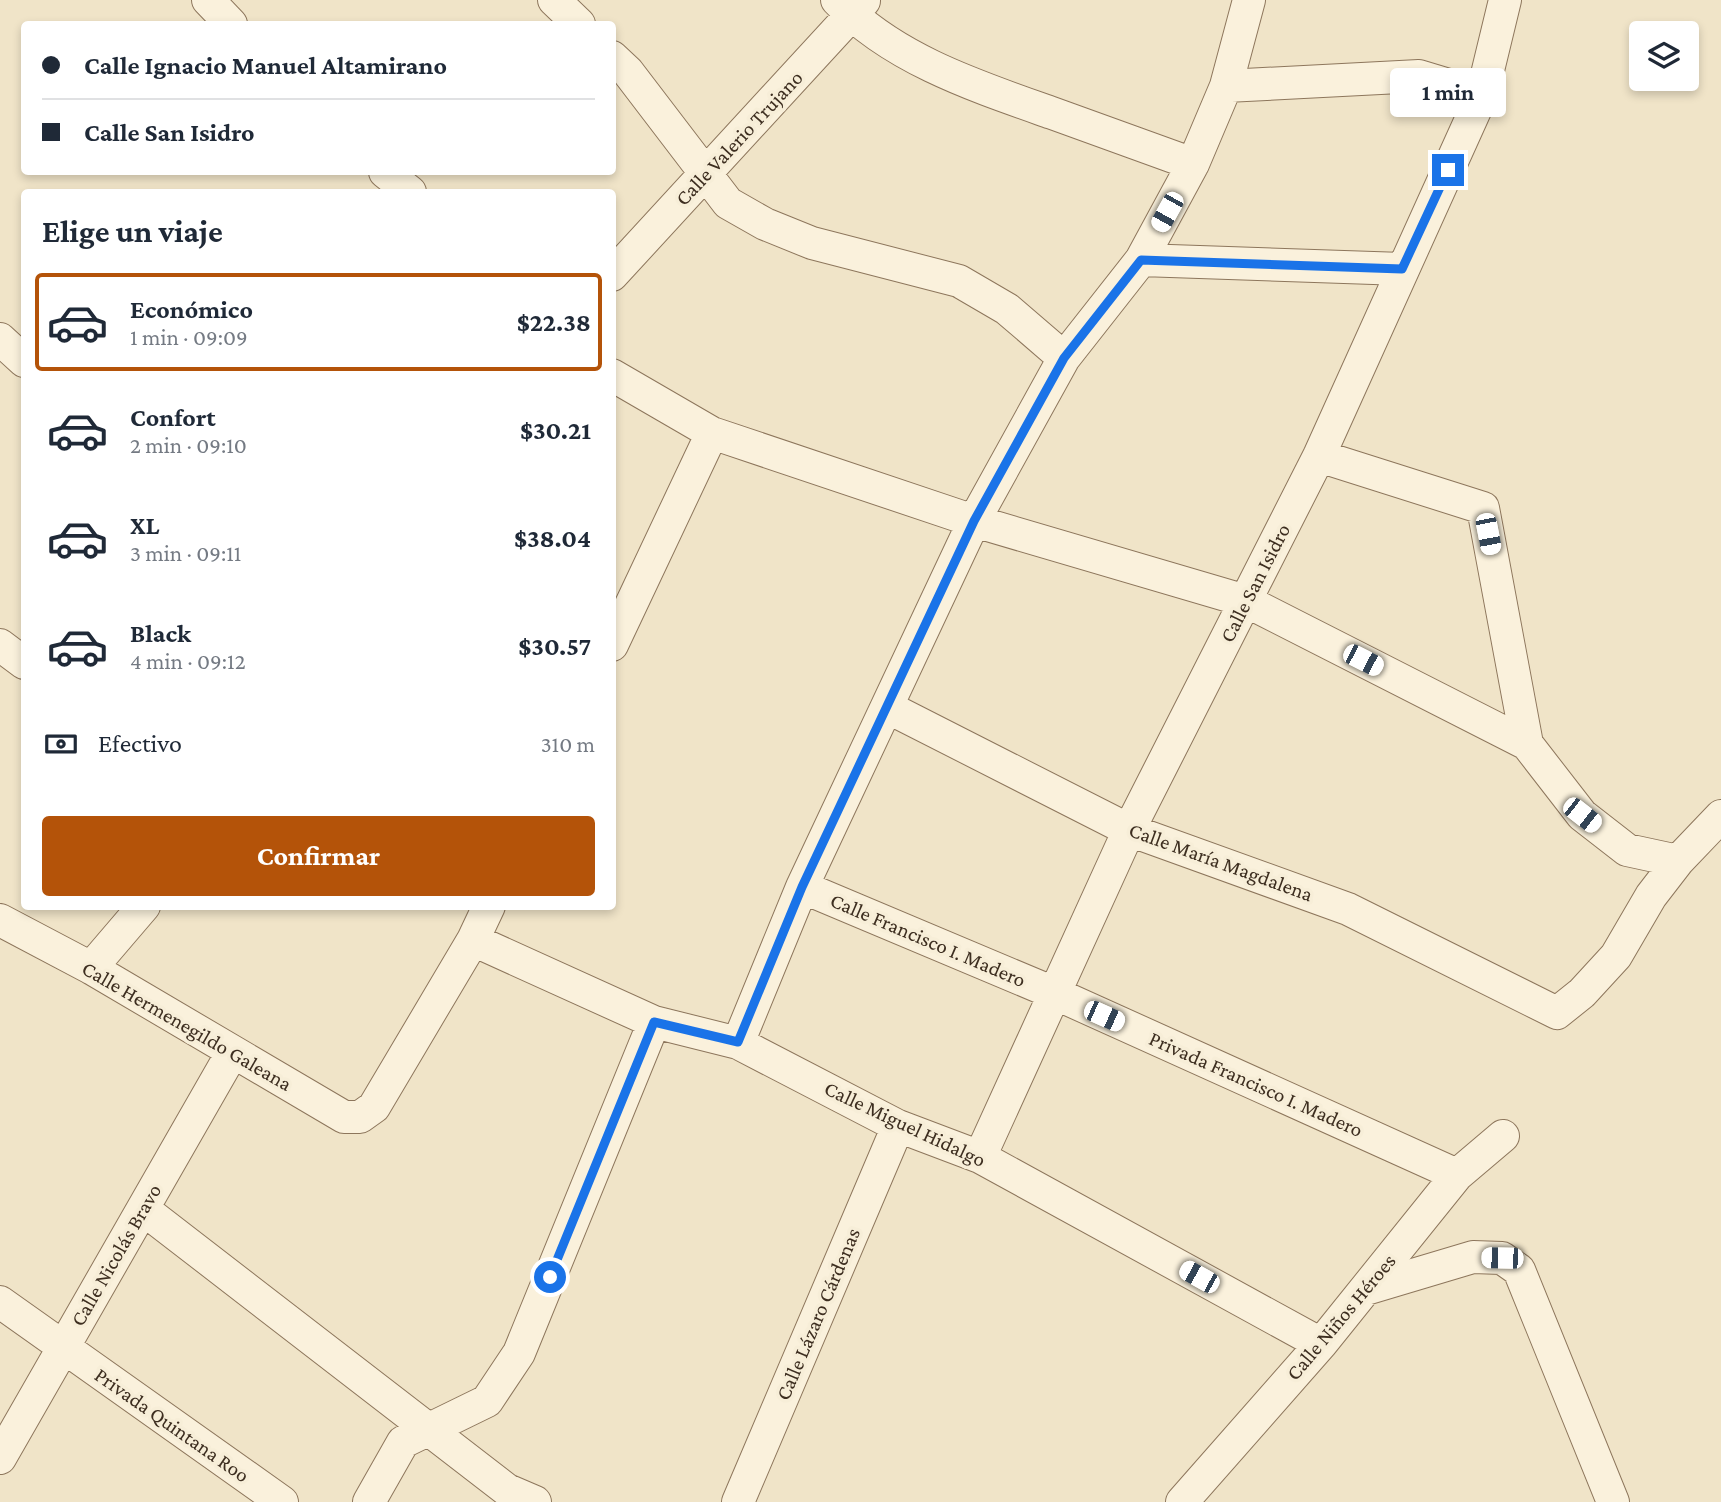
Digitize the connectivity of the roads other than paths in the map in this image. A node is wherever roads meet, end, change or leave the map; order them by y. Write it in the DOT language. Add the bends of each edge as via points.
graph roads {
  1 [pos="208,0"];
  2 [pos="554,0"];
  3 [pos="1249,0"];
  4 [pos="1505,0"];
  5 [pos="852,6"];
  6 [pos="228,21"];
  7 [pos="576,21"];
  8 [pos="616,61"];
  9 [pos="1226,86"];
  10 [pos="1482,95"];
  11 [pos="1193,164"];
  12 [pos="705,174"];
  13 [pos="389,175"];
  14 [pos="406,189"];
  15 [pos="1141,260"];
  16 [pos="1402,269"];
  17 [pos="616,271"];
  18 [pos="0,339"];
  19 [pos="21,358"];
  20 [pos="1064,358"];
  21 [pos="616,377"];
  22 [pos="712,433"];
  23 [pos="1319,456"];
  24 [pos="974,521"];
  25 [pos="1247,601"];
  26 [pos="616,637"];
  27 [pos="0,645"];
  28 [pos="21,661"];
  29 [pos="887,707"];
  30 [pos="1527,744"];
  31 [pos="1721,816"];
  32 [pos="1129,830"];
  33 [pos="1678,861"];
  34 [pos="802,887"];
  35 [pos="141,910"];
  36 [pos="487,910"];
  37 [pos="0,920"];
  38 [pos="473,940"];
  39 [pos="91,968"];
  40 [pos="1054,993"];
  41 [pos="654,1022"];
  42 [pos="738,1042"];
  43 [pos="233,1053"];
  44 [pos="898,1126"];
  45 [pos="1503,1136"];
  46 [pos="979,1157"];
  47 [pos="1457,1175"];
  48 [pos="143,1209"];
  49 [pos="1366,1289"];
  50 [pos="0,1302"];
  51 [pos="1321,1344"];
  52 [pos="61,1348"];
  53 [pos="429,1427"];
  54 [pos="0,1458"];
  55 [pos="282,1502"];
  56 [pos="369,1502"];
  57 [pos="535,1502"];
  58 [pos="738,1502"];
  59 [pos="1182,1502"];
  60 [pos="1613,1502"];
  1 -- 6 [label="street"];
  2 -- 7 [label="street"];
  3 -- 9 [label="street"];
  4 -- 10 [label="street, Calle San Isidro"];
  5 -- 11 [label="street" via="913,56 990,91"];
  5 -- 12 [label="street, Calle Valerio Trujano"];
  8 -- 12 [label="street"];
  9 -- 10 [label="street" via="1419,76"];
  9 -- 11 [label="street"];
  10 -- 16 [label="street, Calle San Isidro"];
  11 -- 15 [label="street"];
  12 -- 17 [label="street, Calle Valerio Trujano"];
  12 -- 20 [label="street" via="728,203 765,224 812,243 959,281 1007,309"];
  13 -- 14 [label="street"];
  15 -- 16 [label="street"];
  15 -- 20 [label="street"];
  16 -- 23 [label="street, Calle San Isidro"];
  18 -- 19 [label="street"];
  20 -- 24 [label="street"];
  21 -- 22 [label="street"];
  22 -- 24 [label="street"];
  22 -- 26 [label="street"];
  23 -- 25 [label="street, Calle San Isidro"];
  23 -- 30 [label="street" via="1483,508"];
  24 -- 25 [label="street"];
  24 -- 29 [label="street"];
  25 -- 30 [label="street"];
  25 -- 32 [label="street, Calle San Isidro"];
  27 -- 28 [label="street"];
  29 -- 32 [label="street, Calle María Magdalena"];
  29 -- 34 [label="street"];
  30 -- 33 [label="street" via="1582,815 1627,850"];
  31 -- 33 [label="street"];
  32 -- 33 [label="street, Calle María Magdalena" via="1348,909 1557,1013 1616,956"];
  32 -- 40 [label="street, Calle San Isidro"];
  34 -- 40 [label="street, Calle Francisco I. Madero"];
  34 -- 42 [label="street"];
  35 -- 39 [label="street"];
  36 -- 38 [label="street"];
  37 -- 39 [label="street, Calle Hermenegildo Galeana"];
  38 -- 41 [label="street, Calle Miguel Hidalgo"];
  38 -- 43 [label="street, Calle Hermenegildo Galeana" via="374,1107 360,1117 344,1117"];
  39 -- 43 [label="street, Calle Hermenegildo Galeana"];
  40 -- 46 [label="street, Calle San Isidro"];
  40 -- 47 [label="street, Privada Francisco I. Madero"];
  41 -- 42 [label="street, Calle Miguel Hidalgo"];
  41 -- 53 [label="street" via="519,1353 487,1401"];
  42 -- 44 [label="street, Calle Miguel Hidalgo"];
  43 -- 48 [label="street, Calle Nicolás Bravo"];
  44 -- 46 [label="street, Calle Miguel Hidalgo"];
  44 -- 58 [label="street, Calle Lázaro Cárdenas"];
  45 -- 47 [label="street, Calle Niños Héroes"];
  46 -- 51 [label="street, Calle Miguel Hidalgo"];
  47 -- 49 [label="street, Calle Niños Héroes"];
  48 -- 52 [label="street, Calle Nicolás Bravo"];
  48 -- 53 [label="street"];
  49 -- 51 [label="street, Calle Niños Héroes"];
  49 -- 60 [label="street" via="1473,1257 1502,1258 1519,1270"];
  50 -- 52 [label="street, Privada Quintana Roo"];
  51 -- 59 [label="street, Calle Niños Héroes"];
  52 -- 54 [label="street, Calle Nicolás Bravo"];
  52 -- 55 [label="street, Privada Quintana Roo"];
  53 -- 56 [label="street" via="404,1442"];
  53 -- 57 [label="street" via="507,1490"];
}
